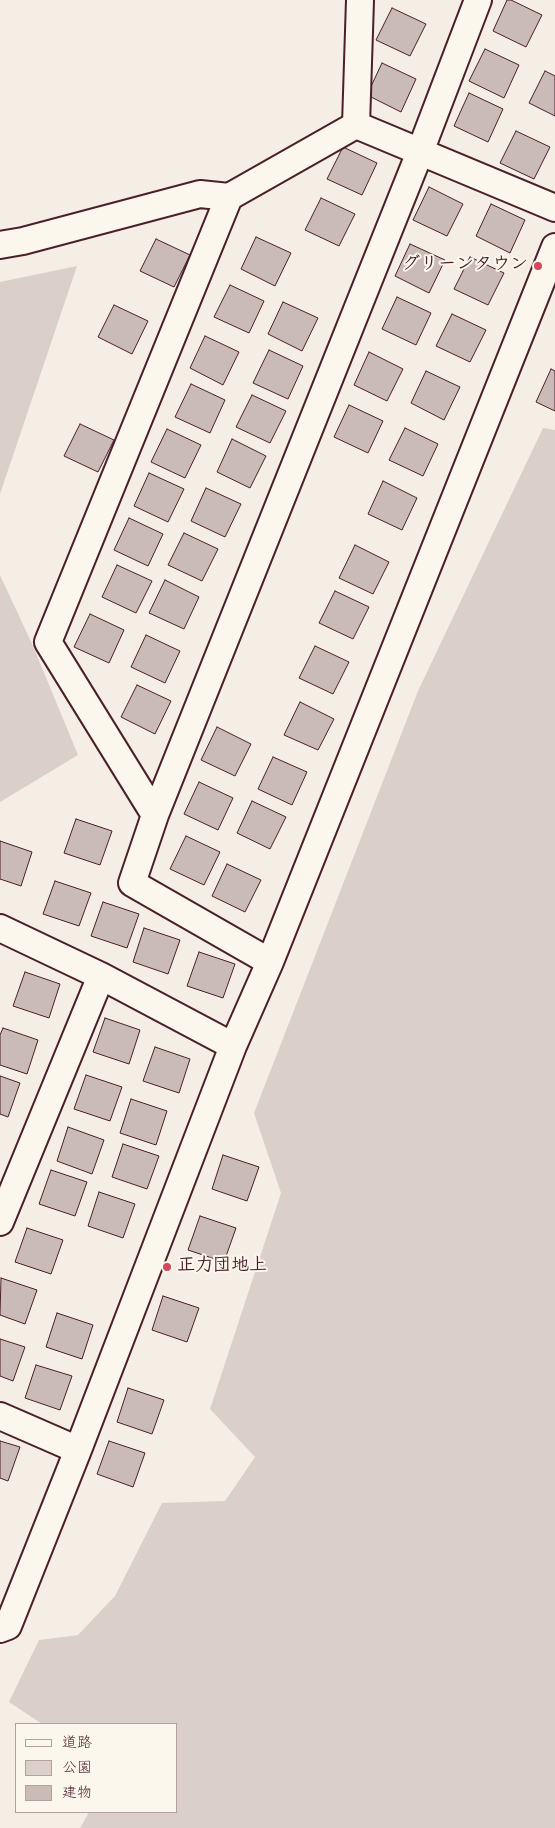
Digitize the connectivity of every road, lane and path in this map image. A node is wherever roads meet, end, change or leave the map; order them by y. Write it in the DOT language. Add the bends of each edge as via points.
graph roads {
  1 [pos="360,0"];
  2 [pos="478,0"];
  3 [pos="356,125"];
  4 [pos="420,152"];
  5 [pos="229,197"];
  6 [pos="555,208"];
  7 [pos="0,245"];
  8 [pos="555,247"];
  9 [pos="155,815"];
  10 [pos="0,928"];
  11 [pos="270,962"];
  12 [pos="101,976"];
  13 [pos="233,1046"];
  14 [pos="0,1222"];
  15 [pos="0,1416"];
  16 [pos="78,1450"];
  17 [pos="0,1628"];
  1 -- 3 [label="street"];
  2 -- 4 [label="street"];
  3 -- 4 [label="street"];
  3 -- 5 [label="street"];
  4 -- 6 [label="street"];
  4 -- 9 [label="street"];
  5 -- 7 [label="street" via="200,194"];
  5 -- 9 [label="street" via="48,642"];
  8 -- 11 [label="street"];
  9 -- 11 [label="street" via="132,883"];
  10 -- 12 [label="street"];
  11 -- 13 [label="street"];
  12 -- 13 [label="street"];
  12 -- 14 [label="street"];
  13 -- 16 [label="street"];
  15 -- 16 [label="street"];
  16 -- 17 [label="street" via="8,1626"];
}
